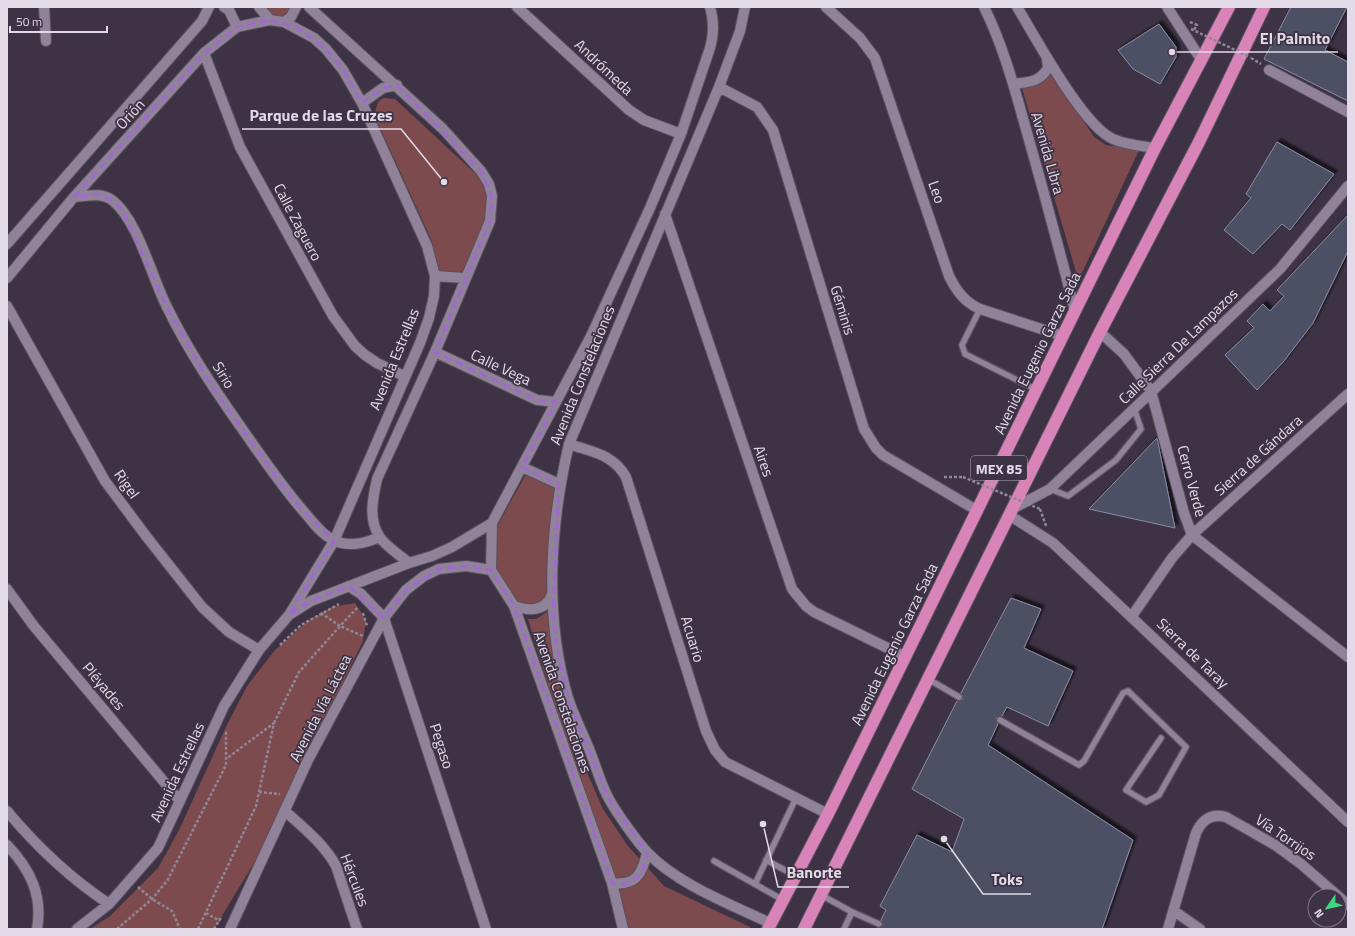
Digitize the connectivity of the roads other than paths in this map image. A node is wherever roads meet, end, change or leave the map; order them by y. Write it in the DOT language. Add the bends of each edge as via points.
graph roads {
  1 [pos="44,7"];
  2 [pos="209,7"];
  3 [pos="224,7"];
  4 [pos="259,7"];
  5 [pos="296,7"];
  6 [pos="309,7"];
  7 [pos="516,7"];
  8 [pos="710,7"];
  9 [pos="745,7"];
  10 [pos="826,7"];
  11 [pos="984,7"];
  12 [pos="1017,7"];
  13 [pos="1167,7"];
  14 [pos="1229,7"];
  15 [pos="1264,7"];
  16 [pos="270,20"];
  17 [pos="284,22"];
  18 [pos="237,27"];
  19 [pos="46,42"];
  20 [pos="204,53"];
  21 [pos="1048,58"];
  22 [pos="1202,61"];
  23 [pos="1269,70"];
  24 [pos="1013,84"];
  25 [pos="397,85"];
  26 [pos="720,87"];
  27 [pos="362,103"];
  28 [pos="1348,112"];
  29 [pos="681,134"];
  30 [pos="1155,148"];
  31 [pos="1348,186"];
  32 [pos="74,197"];
  33 [pos="665,214"];
  34 [pos="7,244"];
  35 [pos="435,276"];
  36 [pos="7,278"];
  37 [pos="465,278"];
  38 [pos="7,306"];
  39 [pos="980,309"];
  40 [pos="1075,311"];
  41 [pos="1100,332"];
  42 [pos="1063,336"];
  43 [pos="435,352"];
  44 [pos="404,376"];
  45 [pos="1037,390"];
  46 [pos="1151,391"];
  47 [pos="1348,394"];
  48 [pos="556,402"];
  49 [pos="1134,408"];
  50 [pos="569,444"];
  51 [pos="522,467"];
  52 [pos="559,484"];
  53 [pos="1050,489"];
  54 [pos="978,510"];
  55 [pos="1011,512"];
  56 [pos="492,523"];
  57 [pos="1192,535"];
  58 [pos="379,537"];
  59 [pos="334,541"];
  60 [pos="409,563"];
  61 [pos="491,570"];
  62 [pos="349,586"];
  63 [pos="7,589"];
  64 [pos="553,592"];
  65 [pos="514,606"];
  66 [pos="289,615"];
  67 [pos="1132,616"];
  68 [pos="384,618"];
  69 [pos="260,650"];
  70 [pos="906,657"];
  71 [pos="1348,657"];
  72 [pos="928,679"];
  73 [pos="959,697"];
  74 [pos="1000,720"];
  75 [pos="1161,738"];
  76 [pos="796,798"];
  77 [pos="180,801"];
  78 [pos="285,810"];
  79 [pos="7,811"];
  80 [pos="828,814"];
  81 [pos="1348,822"];
  82 [pos="7,845"];
  83 [pos="647,853"];
  84 [pos="766,860"];
  85 [pos="714,861"];
  86 [pos="796,876"];
  87 [pos="612,884"];
  88 [pos="755,884"];
  89 [pos="1330,888"];
  90 [pos="821,895"];
  91 [pos="783,900"];
  92 [pos="109,904"];
  93 [pos="1174,911"];
  94 [pos="852,912"];
  95 [pos="879,924"];
  96 [pos="769,926"];
  97 [pos="231,928"];
  98 [pos="37,929"];
  99 [pos="77,929"];
  100 [pos="357,929"];
  101 [pos="486,929"];
  102 [pos="623,929"];
  103 [pos="804,929"];
  104 [pos="844,929"];
  105 [pos="1168,929"];
  106 [pos="1200,929"];
  1 -- 19 [label="street"];
  2 -- 34 [label="street, Orión" via="197,27"];
  3 -- 18 [label="street" via="229,10"];
  4 -- 16 [label="street"];
  5 -- 17 [label="street" via="291,17"];
  6 -- 25 [label="street"];
  7 -- 29 [label="street, Andrómeda" via="629,110 644,120"];
  8 -- 29 [label="street, Avenida Constelaciones" via="714,34"];
  9 -- 26 [label="street, Avenida Constelaciones" via="740,31"];
  10 -- 39 [label="street, Leo" via="860,38 875,58 949,276 964,299"];
  11 -- 24 [label="street, Avenida Libra"];
  12 -- 21 [label="street"];
  13 -- 22 [label="street"];
  14 -- 22 [label="highway, Avenida Eugenio Garza Sada / MEX 85"];
  15 -- 41 [label="highway, MEX 85" via="1199,142"];
  16 -- 17 [label="street, Orión"];
  16 -- 18 [label="street, Orión"];
  17 -- 27 [label="street, Avenida Estrellas" via="314,38 326,49 343,70"];
  18 -- 20 [label="street, Orión"];
  20 -- 32 [label="street, Orión"];
  20 -- 44 [label="street, Calle Zaguero" via="240,146 333,316 355,346 365,355 377,364"];
  21 -- 24 [label="street" via="1048,68 1039,78 1028,84"];
  21 -- 30 [label="street" via="1091,123 1113,139"];
  22 -- 30 [label="highway, Avenida Eugenio Garza Sada / MEX 85"];
  23 -- 28 [label="street"];
  24 -- 40 [label="street, Avenida Libra"];
  25 -- 27 [label="street" via="383,88"];
  25 -- 37 [label="street" via="443,129 481,171 489,184 492,196 490,221"];
  26 -- 33 [label="street, Avenida Constelaciones"];
  26 -- 54 [label="street, Géminis" via="757,107 773,130 864,429 869,438 883,454"];
  27 -- 35 [label="street, Avenida Estrellas" via="427,246"];
  29 -- 48 [label="street, Avenida Constelaciones" via="591,336"];
  30 -- 40 [label="highway, Avenida Eugenio Garza Sada / MEX 85"];
  31 -- 46 [label="street, Calle Sierra De Lampazos" via="1280,269"];
  32 -- 36 [label="street, Orión"];
  32 -- 59 [label="street, Sirio" via="98,194 122,209 167,308 212,387 292,499 325,535"];
  33 -- 50 [label="street, Avenida Constelaciones"];
  33 -- 70 [label="street, Aires" via="792,589 814,612"];
  35 -- 37 [label="street"];
  35 -- 44 [label="street, Avenida Estrellas" via="429,318"];
  37 -- 43 [label="street"];
  38 -- 69 [label="street, Rigel" via="105,481 132,518 202,607 229,632"];
  39 -- 42 [label="street, Leo"];
  39 -- 45 [label="lane" via="962,345 965,354"];
  40 -- 42 [label="highway, Avenida Eugenio Garza Sada / MEX 85"];
  41 -- 46 [label="street, Cerro Verde" via="1124,354"];
  41 -- 55 [label="highway, MEX 85"];
  42 -- 45 [label="highway, Avenida Eugenio Garza Sada / MEX 85"];
  43 -- 48 [label="street, Calle Vega" via="537,400"];
  43 -- 58 [label="street" via="377,479 372,510"];
  44 -- 59 [label="street, Avenida Estrellas"];
  45 -- 54 [label="highway, Avenida Eugenio Garza Sada / MEX 85"];
  46 -- 49 [label="street, Calle Sierra De Lampazos"];
  46 -- 57 [label="street, Cerro Verde"];
  47 -- 57 [label="street, Sierra de Gándara"];
  48 -- 51 [label="street, Avenida Constelaciones"];
  49 -- 53 [label="street, Calle Sierra De Lampazos"];
  49 -- 53 [label="lane" via="1141,429 1116,460 1068,496"];
  50 -- 52 [label="street, Avenida Constelaciones"];
  50 -- 76 [label="street, Acuario" via="608,457 622,469 626,477 706,731 715,750 725,762"];
  51 -- 52 [label="street"];
  51 -- 56 [label="street, Avenida Constelaciones"];
  52 -- 64 [label="street, Avenida Constelaciones"];
  53 -- 55 [label="street, Calle Sierra De Lampazos"];
  54 -- 70 [label="highway, Avenida Eugenio Garza Sada / MEX 85"];
  55 -- 67 [label="street, Sierra de Taray" via="1053,543"];
  55 -- 72 [label="highway, MEX 85"];
  56 -- 60 [label="street" via="452,547"];
  56 -- 61 [label="street, Avenida Constelaciones"];
  57 -- 67 [label="street, Sierra de Gándara" via="1172,558"];
  57 -- 71 [label="street, Cerro Verde"];
  58 -- 59 [label="street" via="360,544"];
  58 -- 60 [label="street"];
  59 -- 66 [label="street, Avenida Estrellas"];
  60 -- 62 [label="street"];
  61 -- 65 [label="street, Avenida Constelaciones"];
  61 -- 68 [label="street, Avenida Vía Láctea" via="466,566 439,569 424,576 406,590"];
  62 -- 66 [label="street, Avenida Estrellas" via="311,601"];
  62 -- 68 [label="street, Pegaso" via="361,594"];
  63 -- 77 [label="street, Pléyades" via="32,625"];
  64 -- 65 [label="street" via="550,601 533,610"];
  64 -- 83 [label="street, Avenida Constelaciones" via="557,647 568,698 609,799"];
  65 -- 87 [label="street, Avenida Constelaciones"];
  66 -- 69 [label="street, Avenida Estrellas"];
  67 -- 81 [label="street, Sierra de Taray"];
  68 -- 78 [label="street, Avenida Vía Láctea" via="308,760"];
  68 -- 101 [label="street, Pegaso"];
  69 -- 77 [label="street, Avenida Estrellas" via="224,706"];
  70 -- 80 [label="highway, Avenida Eugenio Garza Sada / MEX 85"];
  72 -- 73 [label="lane"];
  72 -- 90 [label="highway, MEX 85"];
  74 -- 75 [label="lane" via="1079,765 1084,762 1123,693 1128,691 1186,749 1160,795 1146,802 1126,789"];
  76 -- 80 [label="street, Acuario"];
  76 -- 84 [label="lane"];
  77 -- 92 [label="street, Avenida Estrellas" via="158,848"];
  78 -- 97 [label="street, Avenida Vía Láctea"];
  78 -- 100 [label="street, Hércules" via="332,858"];
  79 -- 92 [label="street" via="32,841 83,886"];
  80 -- 86 [label="highway, Avenida Eugenio Garza Sada / MEX 85"];
  82 -- 98 [label="street" via="25,865 33,881 38,898"];
  83 -- 87 [label="street" via="637,878 625,884"];
  83 -- 96 [label="street, Avenida Constelaciones" via="698,888"];
  84 -- 86 [label="lane"];
  84 -- 88 [label="lane"];
  85 -- 88 [label="lane"];
  86 -- 91 [label="highway, Avenida Eugenio Garza Sada / MEX 85"];
  87 -- 102 [label="street, Avenida Constelaciones"];
  88 -- 91 [label="lane"];
  89 -- 93 [label="street, Vía Torrijos" via="1275,845 1226,817 1211,816 1200,824 1196,833"];
  90 -- 94 [label="lane"];
  90 -- 103 [label="highway, MEX 85"];
  91 -- 96 [label="highway, Avenida Eugenio Garza Sada / MEX 85"];
  92 -- 99 [label="street, Avenida Estrellas"];
  93 -- 105 [label="street"];
  93 -- 106 [label="street"];
  94 -- 95 [label="lane"];
  94 -- 104 [label="lane"];
}
